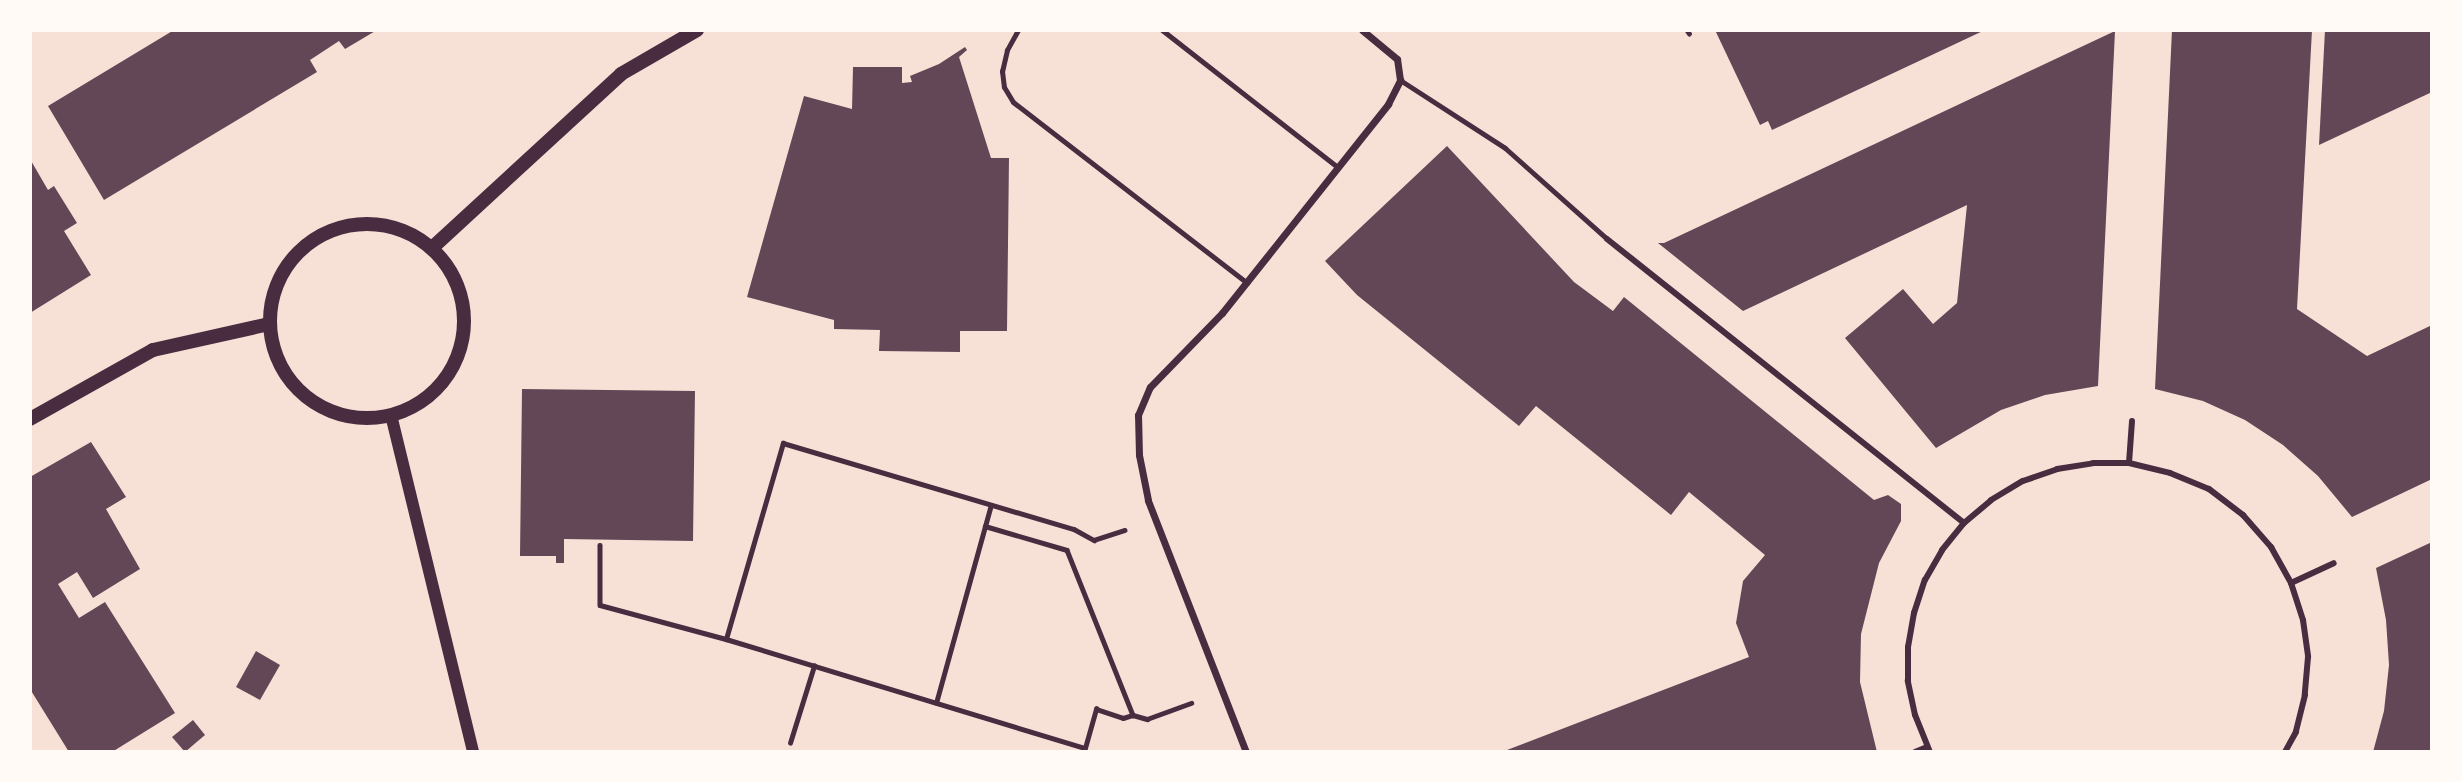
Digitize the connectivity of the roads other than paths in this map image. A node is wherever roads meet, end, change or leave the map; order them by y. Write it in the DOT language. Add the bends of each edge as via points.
graph roads {
  1 [pos="697,30"];
  2 [pos="1018,30"];
  3 [pos="1162,30"];
  4 [pos="1362,30"];
  5 [pos="1400,80"];
  6 [pos="1336,166"];
  7 [pos="1607,239"];
  8 [pos="432,248"];
  9 [pos="1247,284"];
  10 [pos="269,324"];
  11 [pos="391,415"];
  12 [pos="30,419"];
  13 [pos="2132,421"];
  14 [pos="2129,463"];
  15 [pos="1964,523"];
  16 [pos="2333,564"];
  17 [pos="2291,583"];
  18 [pos="1928,750"];
  19 [pos="473,752"];
  20 [pos="1246,752"];
  21 [pos="1915,752"];
  22 [pos="2285,752"];
  1 -- 8 [label="main road" via="621,74"];
  2 -- 9 [label="lane" via="1002,71 1013,102"];
  3 -- 6 [label="lane"];
  4 -- 5 [label="street" via="1397,59"];
  5 -- 6 [label="street" via="1388,104"];
  5 -- 7 [label="lane" via="1505,148"];
  6 -- 9 [label="street"];
  7 -- 15 [label="street"];
  8 -- 10 [label="main road" via="405,231 373,223 342,227 312,240 289,263 274,292"];
  8 -- 11 [label="main road" via="452,271 462,299 458,358 442,384 419,403"];
  9 -- 20 [label="street" via="1150,387 1138,415 1139,455 1155,519"];
  10 -- 11 [label="main road" via="275,352 288,378 308,399 343,415"];
  10 -- 12 [label="main road" via="153,350"];
  11 -- 19 [label="street"];
  13 -- 14 [label="street"];
  14 -- 15 [label="street" via="2092,463 2034,477 1991,500"];
  14 -- 17 [label="street" via="2209,489 2243,515 2271,547"];
  15 -- 18 [label="street" via="1925,580 1908,647 1908,681"];
  16 -- 17 [label="street"];
  17 -- 22 [label="street" via="2308,657 2305,695 2296,732"];
  18 -- 21 [label="street"];
}
